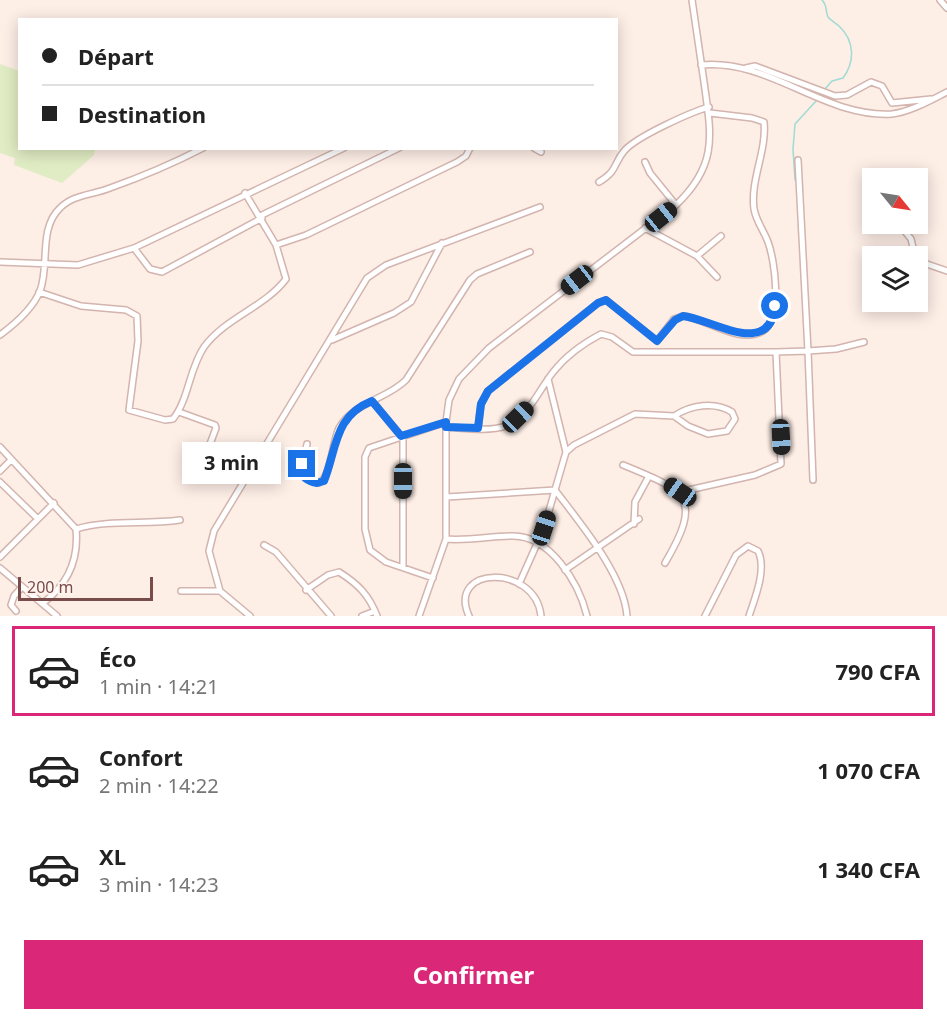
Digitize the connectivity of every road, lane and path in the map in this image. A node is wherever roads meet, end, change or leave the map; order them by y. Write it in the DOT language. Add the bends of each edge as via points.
graph roads {
  1 [pos="692,0"];
  2 [pos="940,0"];
  3 [pos="947,8"];
  4 [pos="701,65"];
  5 [pos="947,92"];
  6 [pos="820,95"];
  7 [pos="932,99"];
  8 [pos="710,110"];
  9 [pos="198,150"];
  10 [pos="340,150"];
  11 [pos="395,150"];
  12 [pos="469,150"];
  13 [pos="538,150"];
  14 [pos="541,152"];
  15 [pos="798,160"];
  16 [pos="645,162"];
  17 [pos="599,182"];
  18 [pos="245,193"];
  19 [pos="676,205"];
  20 [pos="540,207"];
  21 [pos="261,217"];
  22 [pos="645,228"];
  23 [pos="721,236"];
  24 [pos="442,243"];
  25 [pos="276,245"];
  26 [pos="134,248"];
  27 [pos="530,252"];
  28 [pos="697,256"];
  29 [pos="0,262"];
  30 [pos="45,264"];
  31 [pos="928,264"];
  32 [pos="947,271"];
  33 [pos="717,277"];
  34 [pos="39,292"];
  35 [pos="0,335"];
  36 [pos="332,340"];
  37 [pos="864,342"];
  38 [pos="808,351"];
  39 [pos="776,352"];
  40 [pos="548,380"];
  41 [pos="372,401"];
  42 [pos="179,412"];
  43 [pos="674,416"];
  44 [pos="446,425"];
  45 [pos="478,428"];
  46 [pos="402,435"];
  47 [pos="308,444"];
  48 [pos="0,447"];
  49 [pos="567,452"];
  50 [pos="11,460"];
  51 [pos="204,460"];
  52 [pos="623,465"];
  53 [pos="0,471"];
  54 [pos="649,476"];
  55 [pos="813,480"];
  56 [pos="0,482"];
  57 [pos="555,490"];
  58 [pos="680,492"];
  59 [pos="447,498"];
  60 [pos="54,503"];
  61 [pos="38,519"];
  62 [pos="639,519"];
  63 [pos="180,520"];
  64 [pos="634,524"];
  65 [pos="76,529"];
  66 [pos="446,539"];
  67 [pos="538,543"];
  68 [pos="264,545"];
  69 [pos="596,548"];
  70 [pos="0,557"];
  71 [pos="665,563"];
  72 [pos="403,567"];
  73 [pos="0,568"];
  74 [pos="565,570"];
  75 [pos="433,578"];
  76 [pos="519,584"];
  77 [pos="22,586"];
  78 [pos="306,590"];
  79 [pos="181,591"];
  80 [pos="220,591"];
  81 [pos="43,603"];
  82 [pos="16,611"];
  83 [pos="50,613"];
  84 [pos="376,613"];
  85 [pos="57,616"];
  86 [pos="250,616"];
  87 [pos="331,616"];
  88 [pos="362,616"];
  89 [pos="419,616"];
  90 [pos="469,616"];
  91 [pos="541,616"];
  92 [pos="587,616"];
  93 [pos="627,616"];
  94 [pos="705,616"];
  95 [pos="749,616"];
  1 -- 4 [label="street"];
  2 -- 3 [label="street"];
  4 -- 6 [label="street" via="745,69"];
  4 -- 8 [label="street"];
  5 -- 7 [label="street"];
  6 -- 7 [label="street" via="887,114 906,111"];
  6 -- 7 [label="street" via="841,96 871,82 882,86 892,103"];
  8 -- 17 [label="street" via="687,113 625,150 612,174"];
  8 -- 19 [label="street" via="711,133 705,163"];
  8 -- 45 [label="street" via="764,122 754,208 772,260 775,306 767,326 757,333 740,333 683,316 657,341 606,300 488,391 481,404"];
  9 -- 30 [label="street" via="109,189 74,197 59,208 47,234"];
  10 -- 18 [label="street"];
  11 -- 21 [label="street"];
  12 -- 25 [label="street" via="447,167 306,235"];
  13 -- 14 [label="street"];
  15 -- 38 [label="street"];
  16 -- 19 [label="street"];
  18 -- 21 [label="street"];
  18 -- 26 [label="street"];
  19 -- 22 [label="street"];
  20 -- 24 [label="street"];
  21 -- 25 [label="street"];
  21 -- 26 [label="street" via="162,272 150,269"];
  22 -- 28 [label="street"];
  22 -- 44 [label="street" via="469,365 452,393"];
  23 -- 28 [label="street"];
  24 -- 36 [label="street" via="372,274"];
  24 -- 36 [label="street" via="411,302"];
  25 -- 42 [label="street" via="285,269 284,281 205,346"];
  26 -- 30 [label="street" via="92,263"];
  27 -- 41 [label="street" via="473,277 406,380 394,391"];
  28 -- 33 [label="street"];
  29 -- 30 [label="street"];
  30 -- 34 [label="street"];
  31 -- 32 [label="street"];
  34 -- 35 [label="street" via="16,322"];
  34 -- 42 [label="street" via="81,306 126,310 137,316 138,341 129,410 169,421"];
  36 -- 80 [label="street" via="214,531 209,551"];
  37 -- 38 [label="street" via="836,350"];
  38 -- 39 [label="street"];
  38 -- 55 [label="street"];
  39 -- 40 [label="street" via="639,353 601,334 585,342"];
  39 -- 58 [label="street" via="781,464 755,475"];
  40 -- 45 [label="street" via="533,402 510,424"];
  40 -- 49 [label="street"];
  41 -- 46 [label="street"];
  41 -- 47 [label="street" via="350,414 338,430 325,479 319,483 301,473"];
  42 -- 51 [label="street" via="215,424"];
  43 -- 43 [label="street" via="686,409 717,405 732,412 735,419 727,431 708,434"];
  43 -- 49 [label="street" via="629,415"];
  44 -- 45 [label="street"];
  44 -- 46 [label="street"];
  44 -- 59 [label="street"];
  46 -- 72 [label="street"];
  46 -- 72 [label="street" via="365,452 364,493 370,550 386,562"];
  48 -- 50 [label="street"];
  49 -- 57 [label="street"];
  50 -- 53 [label="street"];
  50 -- 60 [label="street"];
  52 -- 54 [label="street"];
  54 -- 58 [label="street"];
  54 -- 64 [label="street" via="635,502"];
  56 -- 61 [label="street"];
  57 -- 59 [label="street"];
  57 -- 67 [label="street"];
  57 -- 69 [label="street"];
  58 -- 71 [label="street" via="686,506 686,522"];
  59 -- 66 [label="street"];
  60 -- 61 [label="street"];
  60 -- 65 [label="street"];
  61 -- 70 [label="street"];
  62 -- 64 [label="street"];
  63 -- 65 [label="street" via="152,524 98,522"];
  64 -- 69 [label="street"];
  65 -- 81 [label="street" via="69,575"];
  66 -- 67 [label="street" via="512,536"];
  66 -- 75 [label="street"];
  67 -- 74 [label="street"];
  67 -- 76 [label="street"];
  68 -- 78 [label="street" via="276,552"];
  69 -- 74 [label="street"];
  69 -- 93 [label="street" via="619,585"];
  72 -- 75 [label="street"];
  73 -- 77 [label="street"];
  74 -- 92 [label="street"];
  75 -- 89 [label="street"];
  76 -- 90 [label="street" via="503,576 479,580 465,601"];
  76 -- 91 [label="street" via="540,606"];
  77 -- 81 [label="street"];
  77 -- 82 [label="street" via="12,600"];
  78 -- 84 [label="street" via="339,572 363,590"];
  78 -- 87 [label="street"];
  79 -- 80 [label="street"];
  80 -- 86 [label="street"];
  81 -- 83 [label="street"];
  83 -- 85 [label="street"];
  84 -- 88 [label="street"];
  94 -- 95 [label="street" via="736,555 748,546 758,551 761,558"];
}
